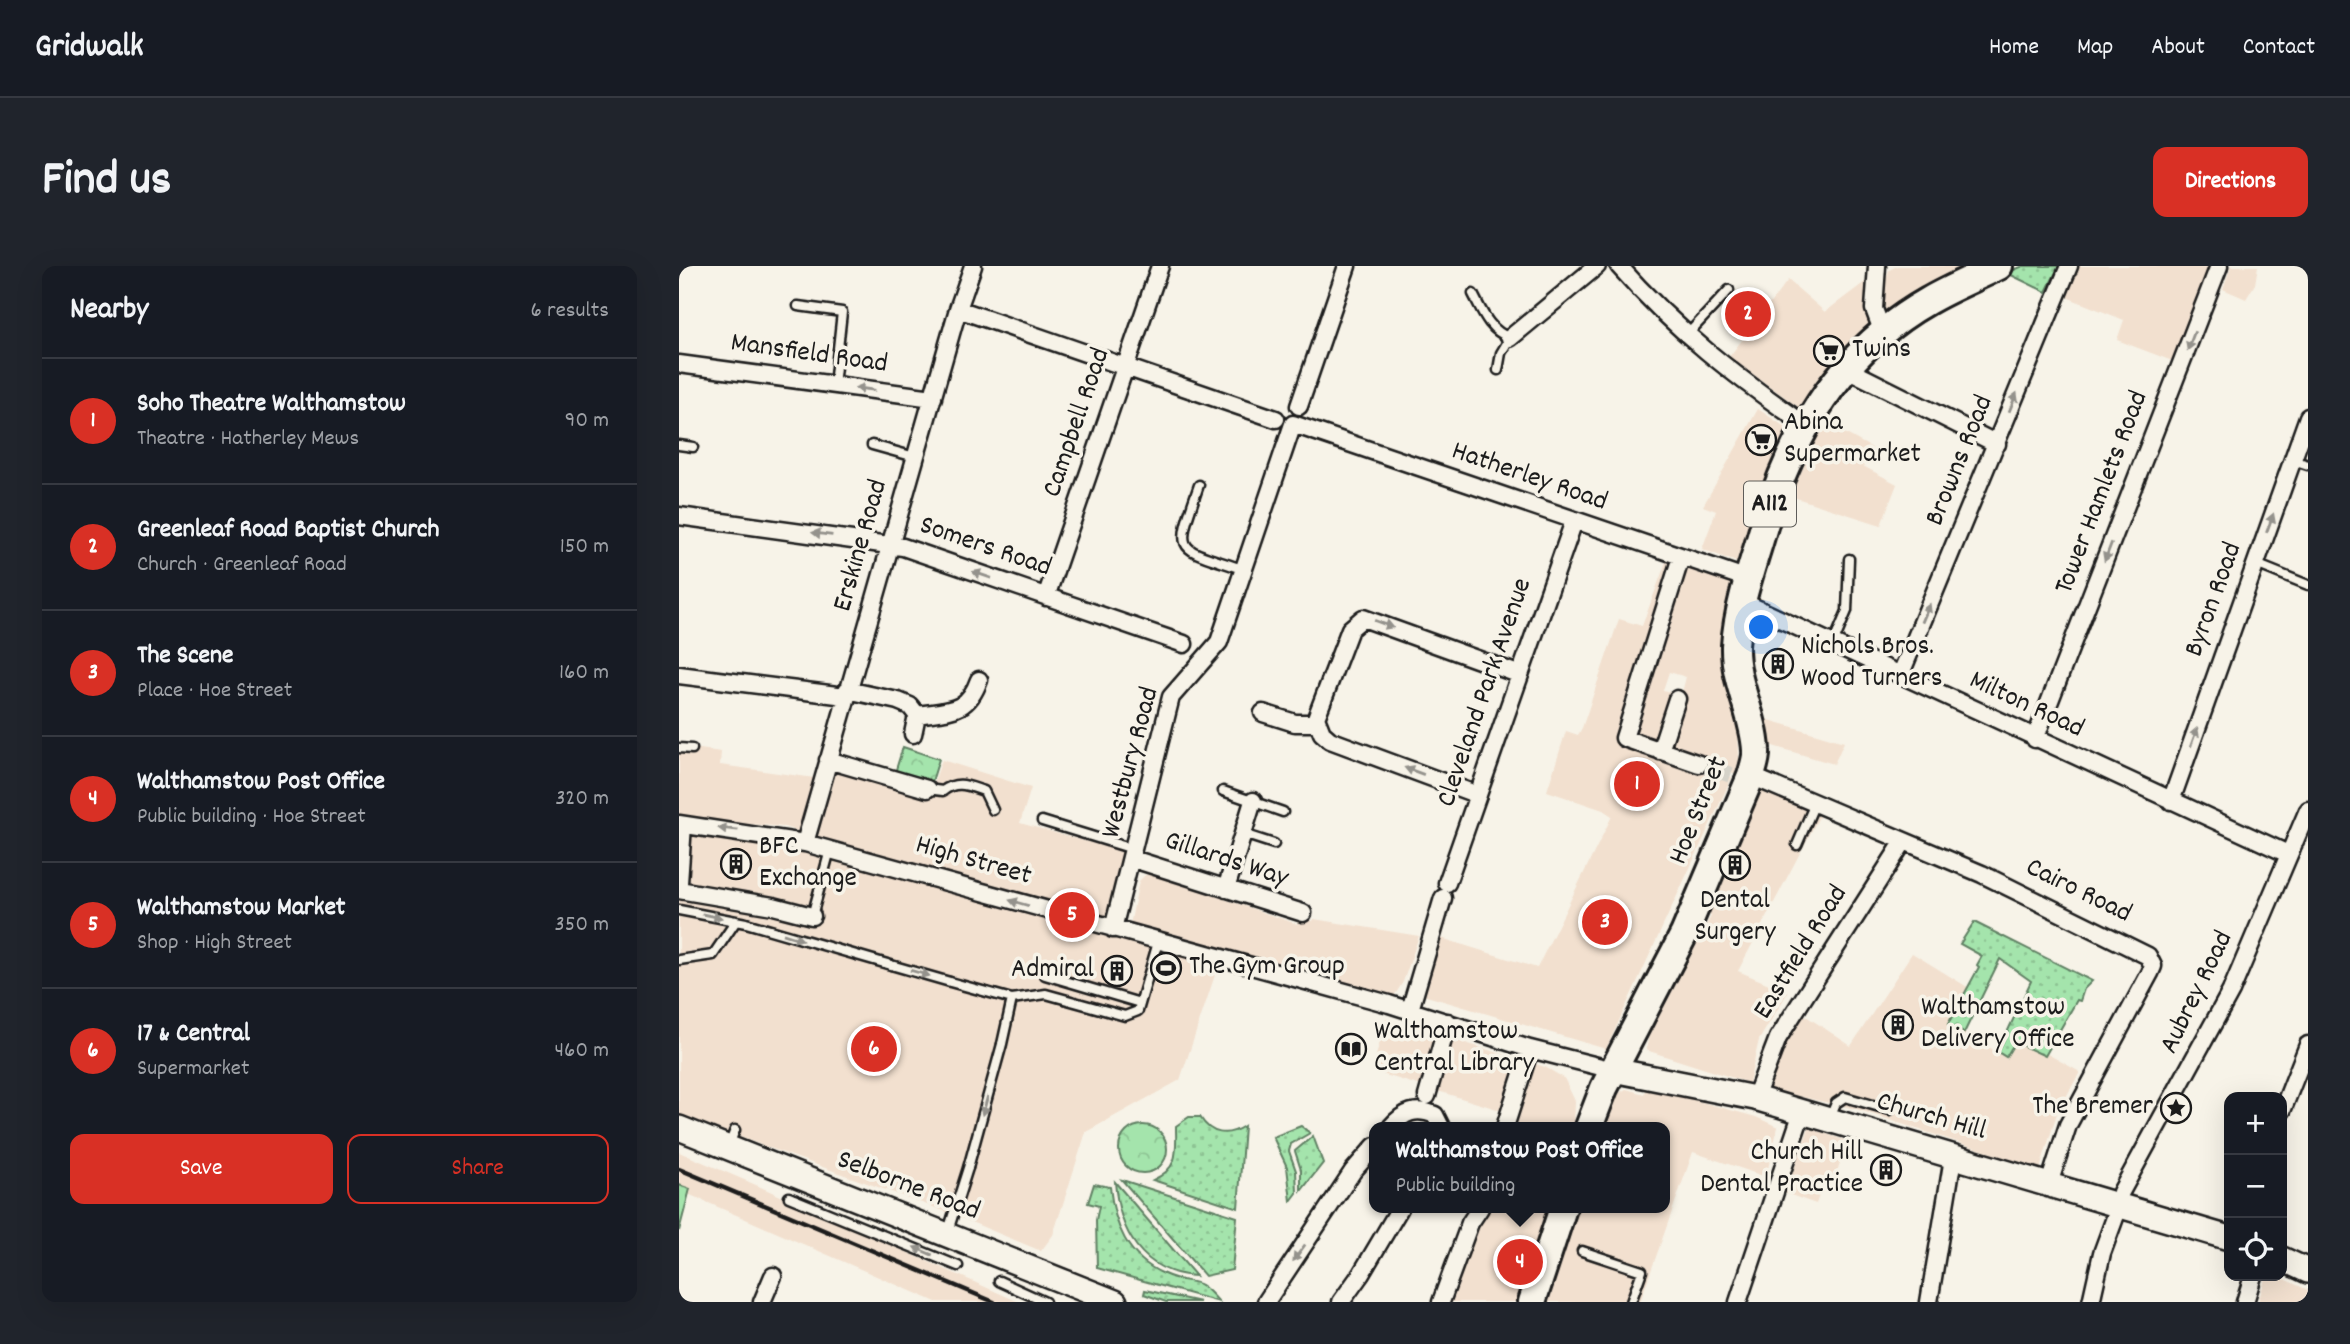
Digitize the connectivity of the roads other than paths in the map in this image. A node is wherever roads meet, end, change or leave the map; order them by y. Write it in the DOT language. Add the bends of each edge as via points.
graph roads {
  1 [pos="973,266"];
  2 [pos="1160,266"];
  3 [pos="1347,266"];
  4 [pos="1597,266"];
  5 [pos="1619,266"];
  6 [pos="1999,266"];
  7 [pos="2069,266"];
  8 [pos="1880,268"];
  9 [pos="2217,271"];
  10 [pos="1729,290"];
  11 [pos="1473,294"];
  12 [pos="799,306"];
  13 [pos="958,309"];
  14 [pos="1883,332"];
  15 [pos="1686,336"];
  16 [pos="1510,338"];
  17 [pos="679,364"];
  18 [pos="1125,367"];
  19 [pos="1847,369"];
  20 [pos="1498,370"];
  21 [pos="834,385"];
  22 [pos="933,398"];
  23 [pos="1299,406"];
  24 [pos="2308,417"];
  25 [pos="1276,418"];
  26 [pos="1293,424"];
  27 [pos="1804,424"];
  28 [pos="1997,444"];
  29 [pos="679,445"];
  30 [pos="872,445"];
  31 [pos="693,447"];
  32 [pos="915,457"];
  33 [pos="2300,462"];
  34 [pos="1199,485"];
  35 [pos="679,516"];
  36 [pos="1574,521"];
  37 [pos="889,544"];
  38 [pos="1681,557"];
  39 [pos="1849,559"];
  40 [pos="2256,564"];
  41 [pos="1242,569"];
  42 [pos="2308,585"];
  43 [pos="1746,590"];
  44 [pos="1047,597"];
  45 [pos="1833,644"];
  46 [pos="1184,645"];
  47 [pos="1518,674"];
  48 [pos="679,675"];
  49 [pos="1900,676"];
  50 [pos="979,680"];
  51 [pos="846,693"];
  52 [pos="1677,699"];
  53 [pos="1263,713"];
  54 [pos="917,715"];
  55 [pos="1316,723"];
  56 [pos="913,734"];
  57 [pos="2035,739"];
  58 [pos="679,748"];
  59 [pos="692,750"];
  60 [pos="1660,751"];
  61 [pos="828,760"];
  62 [pos="1699,764"];
  63 [pos="1744,778"];
  64 [pos="932,791"];
  65 [pos="1223,791"];
  66 [pos="1478,795"];
  67 [pos="1253,801"];
  68 [pos="2171,801"];
  69 [pos="1815,803"];
  70 [pos="993,810"];
  71 [pos="2308,810"];
  72 [pos="1283,812"];
  73 [pos="1042,821"];
  74 [pos="681,824"];
  75 [pos="1243,834"];
  76 [pos="807,835"];
  77 [pos="1904,841"];
  78 [pos="1274,844"];
  79 [pos="1797,845"];
  80 [pos="830,849"];
  81 [pos="1134,854"];
  82 [pos="2288,854"];
  83 [pos="679,883"];
  84 [pos="1226,889"];
  85 [pos="679,890"];
  86 [pos="679,910"];
  87 [pos="1303,914"];
  88 [pos="812,916"];
  89 [pos="736,921"];
  90 [pos="1113,929"];
  91 [pos="1158,942"];
  92 [pos="679,960"];
  93 [pos="1045,975"];
  94 [pos="1012,999"];
  95 [pos="1140,1003"];
  96 [pos="1410,1010"];
  97 [pos="1448,1022"];
  98 [pos="2308,1045"];
  99 [pos="1530,1049"];
  100 [pos="1612,1070"];
  101 [pos="1427,1096"];
  102 [pos="1755,1098"];
  103 [pos="2287,1098"];
  104 [pos="1890,1110"];
  105 [pos="1802,1112"];
  106 [pos="1829,1120"];
  107 [pos="1396,1122"];
  108 [pos="1438,1122"];
  109 [pos="1508,1122"];
  110 [pos="1591,1122"];
  111 [pos="679,1128"];
  112 [pos="1369,1153"];
  113 [pos="1954,1158"];
  114 [pos="2049,1184"];
  115 [pos="789,1197"];
  116 [pos="2121,1198"];
  117 [pos="842,1205"];
  118 [pos="890,1212"];
  119 [pos="1397,1213"];
  120 [pos="1477,1213"];
  121 [pos="1562,1213"];
  122 [pos="947,1234"];
  123 [pos="888,1236"];
  124 [pos="2224,1236"];
  125 [pos="1582,1251"];
  126 [pos="2287,1261"];
  127 [pos="958,1266"];
  128 [pos="2308,1271"];
  129 [pos="773,1276"];
  130 [pos="999,1281"];
  131 [pos="2251,1281"];
  132 [pos="1090,1297"];
  133 [pos="1267,1301"];
  134 [pos="762,1302"];
  135 [pos="1045,1302"];
  136 [pos="1115,1302"];
  137 [pos="1341,1302"];
  138 [pos="1441,1302"];
  139 [pos="1532,1302"];
  140 [pos="1631,1302"];
  141 [pos="1738,1302"];
  142 [pos="1929,1302"];
  143 [pos="2091,1302"];
  144 [pos="2245,1302"];
  1 -- 13 [label="street, Erskine Road"];
  2 -- 18 [label="street, Campbell Road"];
  3 -- 23 [label="street"];
  4 -- 16 [label="street"];
  5 -- 15 [label="street"];
  6 -- 14 [label="main road, Hoe Street / A112" via="1928,301"];
  28 -- 7 [label="street, Browns Road, one-way"];
  8 -- 14 [label="street" via="1874,309"];
  9 -- 57 [label="street, Tower Hamlets Road, one-way"];
  10 -- 15 [label="lane"];
  11 -- 16 [label="lane" via="1490,326"];
  12 -- 21 [label="lane" via="842,312"];
  13 -- 18 [label="street"];
  13 -- 22 [label="street, Erskine Road"];
  14 -- 19 [label="main road, Hoe Street / A112"];
  15 -- 27 [label="street"];
  16 -- 20 [label="lane"];
  17 -- 21 [label="street, Mansfield Road"];
  18 -- 25 [label="street"];
  18 -- 44 [label="street, Campbell Road"];
  19 -- 27 [label="main road, Hoe Street / A112"];
  19 -- 28 [label="street"];
  22 -- 21 [label="street, Mansfield Road, one-way"];
  22 -- 32 [label="street, Erskine Road"];
  24 -- 33 [label="street, Byron Road"];
  26 -- 36 [label="street, Hatherley Road"];
  26 -- 41 [label="street, Westbury Road"];
  27 -- 43 [label="main road, Hoe Street / A112" via="1776,486"];
  49 -- 28 [label="street, Browns Road, one-way"];
  29 -- 31 [label="lane"];
  30 -- 32 [label="lane"];
  32 -- 37 [label="street, Erskine Road"];
  40 -- 33 [label="street, Byron Road, one-way"];
  34 -- 41 [label="lane" via="1182,534 1184,545"];
  37 -- 35 [label="street, Somers Road, one-way"];
  36 -- 38 [label="street, Hatherley Road"];
  36 -- 47 [label="street, Cleveland Park Avenue"];
  44 -- 37 [label="street, Somers Road, one-way"];
  37 -- 51 [label="street, Erskine Road"];
  38 -- 43 [label="street, Hatherley Road"];
  38 -- 60 [label="street" via="1624,738"];
  39 -- 45 [label="lane" via="1847,611"];
  40 -- 42 [label="lane"];
  68 -- 40 [label="street, Byron Road, one-way"];
  41 -- 81 [label="street, Westbury Road" via="1219,642 1171,697"];
  43 -- 45 [label="street, Milton Road"];
  43 -- 63 [label="main road, Hoe Street / A112" via="1735,645 1736,666 1756,750"];
  44 -- 46 [label="street, Somers Road"];
  45 -- 49 [label="street, Milton Road"];
  55 -- 47 [label="street, one-way" via="1349,629 1363,618"];
  47 -- 66 [label="street, Cleveland Park Avenue"];
  48 -- 51 [label="street"];
  49 -- 57 [label="street, Milton Road"];
  50 -- 54 [label="street" via="965,705"];
  51 -- 54 [label="street" via="898,701"];
  51 -- 61 [label="street, Erskine Road"];
  52 -- 60 [label="street"];
  53 -- 55 [label="street" via="1295,723"];
  54 -- 56 [label="street"];
  66 -- 55 [label="street, one-way" via="1330,740"];
  57 -- 68 [label="street, Milton Road"];
  58 -- 59 [label="lane"];
  60 -- 62 [label="street"];
  61 -- 64 [label="street"];
  61 -- 76 [label="street, Erskine Road"];
  63 -- 69 [label="street, Cairo Road"];
  63 -- 100 [label="main road, Hoe Street / A112" via="1684,934"];
  64 -- 70 [label="lane" via="962,784 984,791"];
  65 -- 67 [label="lane"];
  66 -- 96 [label="street, Cleveland Park Avenue"];
  67 -- 72 [label="lane"];
  67 -- 75 [label="street"];
  68 -- 82 [label="street, Milton Road"];
  69 -- 77 [label="street, Cairo Road"];
  69 -- 79 [label="lane"];
  71 -- 82 [label="street, Aubrey Road"];
  73 -- 81 [label="lane"];
  76 -- 74 [label="street, High Street, one-way"];
  74 -- 83 [label="street"];
  75 -- 78 [label="lane"];
  75 -- 84 [label="street"];
  76 -- 80 [label="street, High Street"];
  77 -- 102 [label="street, Eastfield Road" via="1778,1038"];
  77 -- 114 [label="street, Cairo Road" via="2148,956 2153,965 2067,1125"];
  80 -- 88 [label="lane"];
  90 -- 80 [label="street, High Street, one-way"];
  81 -- 84 [label="street, Gillards Way"];
  81 -- 90 [label="street, Westbury Road"];
  82 -- 116 [label="street, Aubrey Road" via="2231,991"];
  84 -- 87 [label="street, Gillards Way"];
  85 -- 88 [label="street"];
  86 -- 89 [label="lane, one-way"];
  89 -- 92 [label="lane" via="713,955"];
  89 -- 94 [label="lane, one-way, bridge"];
  90 -- 91 [label="street, High Street"];
  91 -- 95 [label="lane"];
  91 -- 96 [label="street, High Street"];
  93 -- 95 [label="lane"];
  94 -- 95 [label="lane" via="1047,993 1125,1016 1138,1011"];
  94 -- 122 [label="lane, one-way, bridge"];
  96 -- 97 [label="street, High Street"];
  97 -- 99 [label="street, High Street"];
  97 -- 101 [label="street"];
  98 -- 103 [label="street"];
  99 -- 100 [label="street, High Street"];
  99 -- 109 [label="street"];
  100 -- 102 [label="street, Church Hill"];
  100 -- 110 [label="main road, Hoe Street / A112"];
  102 -- 105 [label="street, Church Hill"];
  104 -- 106 [label="lane" via="1842,1097"];
  105 -- 106 [label="street, Church Hill"];
  105 -- 141 [label="street"];
  106 -- 113 [label="street, Church Hill"];
  107 -- 108 [label="street" via="1414,1111 1435,1115"];
  111 -- 117 [label="street, Selborne Road" via="731,1139"];
  112 -- 133 [label="street, one-way"];
  113 -- 114 [label="street, Church Hill"];
  113 -- 142 [label="street"];
  114 -- 116 [label="street, Church Hill"];
  115 -- 117 [label="lane"];
  116 -- 124 [label="street, Church Hill"];
  116 -- 143 [label="street, Aubrey Road"];
  117 -- 118 [label="street, Selborne Road"];
  117 -- 123 [label="lane"];
  118 -- 122 [label="street, Selborne Road"];
  118 -- 123 [label="lane"];
  119 -- 137 [label="street"];
  120 -- 138 [label="street"];
  121 -- 139 [label="main road" via="1557,1243"];
  122 -- 132 [label="street, Selborne Road"];
  127 -- 123 [label="lane, one-way"];
  125 -- 140 [label="lane" via="1642,1271"];
  126 -- 128 [label="street"];
  129 -- 134 [label="street"];
  130 -- 135 [label="lane"];
  131 -- 144 [label="street"];
  132 -- 136 [label="street, Selborne Road"];
}
